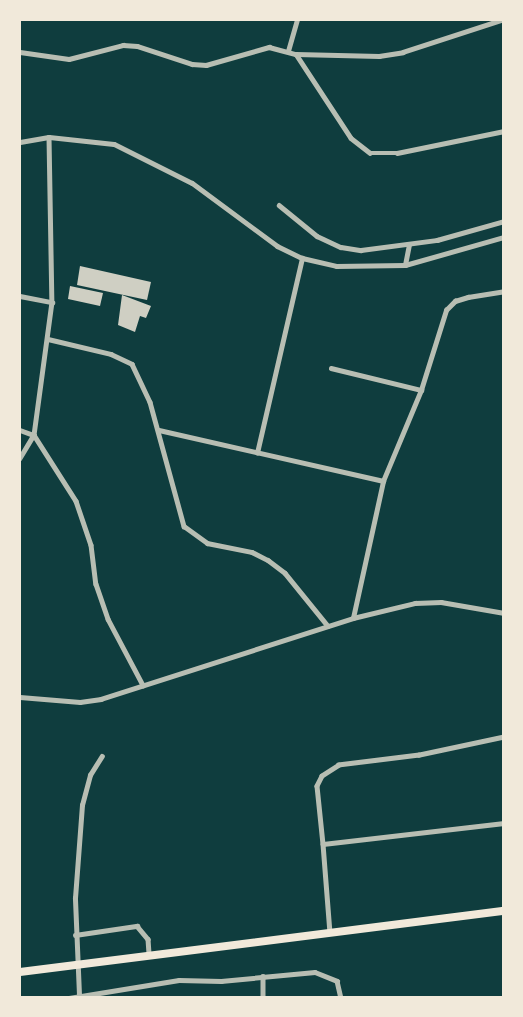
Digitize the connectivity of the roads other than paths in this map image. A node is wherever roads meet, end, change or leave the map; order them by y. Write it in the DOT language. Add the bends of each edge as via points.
graph roads {
  1 [pos="297,20"];
  2 [pos="501,20"];
  3 [pos="20,51"];
  4 [pos="288,51"];
  5 [pos="296,54"];
  6 [pos="504,131"];
  7 [pos="49,137"];
  8 [pos="20,142"];
  9 [pos="279,205"];
  10 [pos="504,221"];
  11 [pos="504,237"];
  12 [pos="409,245"];
  13 [pos="302,258"];
  14 [pos="405,266"];
  15 [pos="504,291"];
  16 [pos="20,296"];
  17 [pos="52,302"];
  18 [pos="48,339"];
  19 [pos="331,368"];
  20 [pos="421,390"];
  21 [pos="20,430"];
  22 [pos="159,430"];
  23 [pos="34,435"];
  24 [pos="257,453"];
  25 [pos="20,458"];
  26 [pos="383,481"];
  27 [pos="504,613"];
  28 [pos="353,618"];
  29 [pos="328,626"];
  30 [pos="143,686"];
  31 [pos="20,697"];
  32 [pos="504,737"];
  33 [pos="102,756"];
  34 [pos="504,823"];
  35 [pos="323,844"];
  36 [pos="504,911"];
  37 [pos="330,932"];
  38 [pos="75,935"];
  39 [pos="149,955"];
  40 [pos="77,964"];
  41 [pos="20,972"];
  42 [pos="263,976"];
  43 [pos="79,996"];
  44 [pos="69,998"];
  45 [pos="263,998"];
  46 [pos="341,998"];
  1 -- 4 [label="street"];
  2 -- 5 [label="street" via="403,52 357,58"];
  3 -- 4 [label="street" via="69,59 123,45 137,46 192,64 206,64 269,47"];
  4 -- 5 [label="street"];
  5 -- 6 [label="street" via="351,138 370,153 397,153"];
  7 -- 8 [label="street"];
  7 -- 13 [label="street" via="92,139 146,157 192,183 277,246"];
  7 -- 17 [label="street"];
  9 -- 12 [label="street" via="302,226 341,247 361,250"];
  10 -- 12 [label="street"];
  11 -- 14 [label="street"];
  12 -- 14 [label="street"];
  13 -- 14 [label="street" via="357,268"];
  13 -- 24 [label="street"];
  15 -- 20 [label="street" via="455,301 446,310"];
  16 -- 17 [label="street"];
  17 -- 18 [label="street"];
  18 -- 22 [label="street" via="111,354 132,364 143,382"];
  18 -- 23 [label="street"];
  19 -- 20 [label="street"];
  20 -- 26 [label="street"];
  21 -- 23 [label="street"];
  22 -- 24 [label="street"];
  22 -- 29 [label="street" via="177,507 194,537 268,560 300,590"];
  23 -- 25 [label="street"];
  23 -- 30 [label="street" via="76,501 108,619"];
  24 -- 26 [label="street"];
  26 -- 28 [label="street"];
  27 -- 28 [label="street" via="441,602 415,603"];
  28 -- 29 [label="street"];
  29 -- 30 [label="street"];
  30 -- 31 [label="street" via="80,702"];
  32 -- 35 [label="street" via="329,770 317,786"];
  33 -- 38 [label="street" via="90,775 82,805"];
  34 -- 35 [label="street"];
  35 -- 37 [label="street"];
  36 -- 37 [label="highway"];
  37 -- 39 [label="highway"];
  38 -- 39 [label="street" via="137,926 148,939"];
  38 -- 40 [label="street"];
  39 -- 40 [label="highway"];
  40 -- 41 [label="highway"];
  40 -- 43 [label="street"];
  42 -- 43 [label="street" via="179,980"];
  42 -- 45 [label="street"];
  42 -- 46 [label="street" via="315,972 328,975 337,981"];
  43 -- 44 [label="street"];
}
